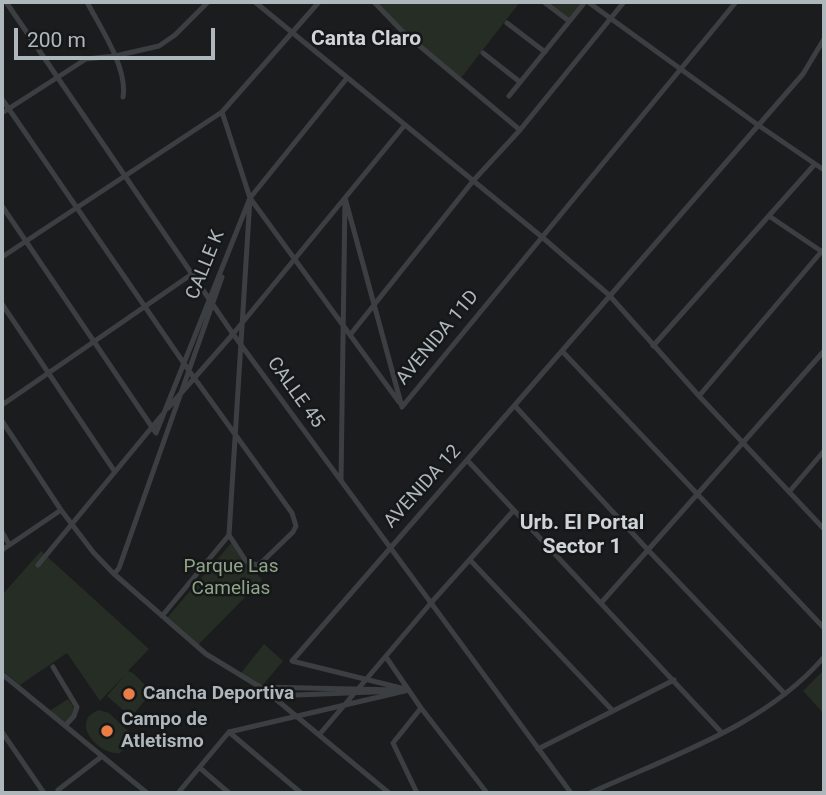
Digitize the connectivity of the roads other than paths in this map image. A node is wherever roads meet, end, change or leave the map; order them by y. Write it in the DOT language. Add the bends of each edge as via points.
graph roads {
  1 [pos="6,2"];
  2 [pos="87,2"];
  3 [pos="208,2"];
  4 [pos="256,2"];
  5 [pos="320,2"];
  6 [pos="374,2"];
  7 [pos="544,2"];
  8 [pos="586,2"];
  9 [pos="624,2"];
  10 [pos="736,2"];
  11 [pos="611,19"];
  12 [pos="569,20"];
  13 [pos="507,23"];
  14 [pos="294,33"];
  15 [pos="824,39"];
  16 [pos="545,51"];
  17 [pos="818,52"];
  18 [pos="483,53"];
  19 [pos="115,56"];
  20 [pos="824,56"];
  21 [pos="681,69"];
  22 [pos="57,76"];
  23 [pos="347,78"];
  24 [pos="520,82"];
  25 [pos="509,96"];
  26 [pos="123,97"];
  27 [pos="2,99"];
  28 [pos="9,108"];
  29 [pos="222,112"];
  30 [pos="2,113"];
  31 [pos="404,125"];
  32 [pos="758,125"];
  33 [pos="520,130"];
  34 [pos="815,164"];
  35 [pos="824,170"];
  36 [pos="125,176"];
  37 [pos="473,181"];
  38 [pos="250,198"];
  39 [pos="345,198"];
  40 [pos="2,206"];
  41 [pos="77,208"];
  42 [pos="769,216"];
  43 [pos="542,237"];
  44 [pos="26,241"];
  45 [pos="823,252"];
  46 [pos="2,257"];
  47 [pos="295,258"];
  48 [pos="192,274"];
  49 [pos="609,295"];
  50 [pos="2,304"];
  51 [pos="145,307"];
  52 [pos="233,334"];
  53 [pos="350,335"];
  54 [pos="94,342"];
  55 [pos="653,346"];
  56 [pos="562,351"];
  57 [pos="824,351"];
  58 [pos="49,373"];
  59 [pos="194,378"];
  60 [pos="699,396"];
  61 [pos="2,405"];
  62 [pos="516,406"];
  63 [pos="402,407"];
  64 [pos="2,421"];
  65 [pos="152,427"];
  66 [pos="743,443"];
  67 [pos="824,451"];
  68 [pos="468,461"];
  69 [pos="115,472"];
  70 [pos="341,481"];
  71 [pos="789,492"];
  72 [pos="698,496"];
  73 [pos="61,510"];
  74 [pos="514,510"];
  75 [pos="73,524"];
  76 [pos="824,529"];
  77 [pos="2,532"];
  78 [pos="229,535"];
  79 [pos="9,544"];
  80 [pos="390,547"];
  81 [pos="2,550"];
  82 [pos="648,550"];
  83 [pos="470,560"];
  84 [pos="38,565"];
  85 [pos="114,574"];
  86 [pos="601,603"];
  87 [pos="430,604"];
  88 [pos="162,616"];
  89 [pos="824,628"];
  90 [pos="386,657"];
  91 [pos="824,657"];
  92 [pos="53,667"];
  93 [pos="2,674"];
  94 [pos="674,680"];
  95 [pos="409,690"];
  96 [pos="785,694"];
  97 [pos="421,708"];
  98 [pos="613,711"];
  99 [pos="65,726"];
  100 [pos="2,732"];
  101 [pos="229,732"];
  102 [pos="722,733"];
  103 [pos="319,735"];
  104 [pos="538,749"];
  105 [pos="101,757"];
  106 [pos="200,768"];
  107 [pos="58,790"];
  108 [pos="44,793"];
  109 [pos="147,793"];
  110 [pos="178,793"];
  111 [pos="229,793"];
  112 [pos="301,793"];
  113 [pos="389,793"];
  114 [pos="416,793"];
  115 [pos="487,793"];
  116 [pos="571,793"];
  117 [pos="590,793"];
  1 -- 22 [label="street, CALLE 45"];
  2 -- 19 [label="street"];
  3 -- 19 [label="street" via="159,46"];
  4 -- 14 [label="street"];
  5 -- 14 [label="street"];
  6 -- 33 [label="street"];
  7 -- 12 [label="street"];
  8 -- 11 [label="street"];
  8 -- 12 [label="street"];
  9 -- 11 [label="street"];
  10 -- 21 [label="street, AVENIDA 11D"];
  11 -- 21 [label="street"];
  11 -- 33 [label="street"];
  12 -- 16 [label="street"];
  13 -- 16 [label="street"];
  14 -- 23 [label="street"];
  14 -- 29 [label="street"];
  15 -- 17 [label="street, AVENIDA 12"];
  16 -- 24 [label="street"];
  17 -- 20 [label="street"];
  17 -- 32 [label="street, AVENIDA 12"];
  18 -- 24 [label="street"];
  19 -- 22 [label="street" via="86,59"];
  19 -- 26 [label="street" via="124,82"];
  21 -- 32 [label="street"];
  21 -- 43 [label="street, AVENIDA 11D"];
  22 -- 28 [label="street"];
  22 -- 36 [label="street, CALLE 45"];
  23 -- 31 [label="street"];
  23 -- 38 [label="street"];
  24 -- 25 [label="street"];
  27 -- 28 [label="street"];
  28 -- 30 [label="street"];
  28 -- 41 [label="street"];
  29 -- 36 [label="street"];
  29 -- 38 [label="street"];
  31 -- 37 [label="street"];
  31 -- 39 [label="street"];
  32 -- 34 [label="street"];
  32 -- 49 [label="street, AVENIDA 12"];
  33 -- 37 [label="street"];
  34 -- 35 [label="street"];
  34 -- 42 [label="street"];
  36 -- 41 [label="street"];
  36 -- 48 [label="street, CALLE 45"];
  37 -- 43 [label="street"];
  37 -- 53 [label="street"];
  38 -- 47 [label="street"];
  38 -- 65 [label="street, CALLE K" via="156,433"];
  38 -- 78 [label="street, CALLE K"];
  38 -- 85 [label="street"];
  39 -- 47 [label="street"];
  39 -- 63 [label="street, AVENIDA 11D"];
  39 -- 70 [label="street"];
  40 -- 44 [label="street"];
  41 -- 44 [label="street"];
  41 -- 51 [label="street"];
  42 -- 45 [label="street"];
  42 -- 55 [label="street"];
  43 -- 49 [label="street"];
  43 -- 63 [label="street, AVENIDA 11D"];
  44 -- 46 [label="street"];
  44 -- 54 [label="street"];
  45 -- 60 [label="street"];
  47 -- 52 [label="street"];
  47 -- 53 [label="street"];
  48 -- 51 [label="street"];
  48 -- 52 [label="street, CALLE 45"];
  49 -- 55 [label="street"];
  49 -- 56 [label="street, AVENIDA 12"];
  50 -- 58 [label="street"];
  51 -- 54 [label="street"];
  51 -- 59 [label="street"];
  52 -- 59 [label="street"];
  52 -- 70 [label="street, CALLE 45"];
  53 -- 63 [label="street"];
  54 -- 58 [label="street"];
  54 -- 65 [label="street"];
  55 -- 60 [label="street"];
  56 -- 62 [label="street, AVENIDA 12"];
  56 -- 72 [label="street"];
  57 -- 66 [label="street"];
  58 -- 61 [label="street"];
  58 -- 69 [label="street"];
  59 -- 65 [label="street"];
  59 -- 78 [label="street" via="295,520 293,532 257,565 246,561"];
  60 -- 66 [label="street"];
  62 -- 68 [label="street, AVENIDA 12"];
  62 -- 82 [label="street"];
  64 -- 73 [label="street"];
  65 -- 69 [label="street"];
  66 -- 71 [label="street"];
  66 -- 72 [label="street"];
  67 -- 71 [label="street"];
  68 -- 74 [label="street"];
  68 -- 80 [label="street, AVENIDA 12"];
  69 -- 75 [label="street"];
  70 -- 80 [label="street, CALLE 45"];
  71 -- 76 [label="street"];
  72 -- 82 [label="street"];
  72 -- 89 [label="street"];
  73 -- 75 [label="street"];
  73 -- 79 [label="street"];
  74 -- 83 [label="street"];
  74 -- 86 [label="street"];
  75 -- 84 [label="street"];
  75 -- 85 [label="street"];
  77 -- 79 [label="street"];
  78 -- 88 [label="street"];
  79 -- 81 [label="street"];
  80 -- 87 [label="street, CALLE 45"];
  80 -- 95 [label="street, AVENIDA 12" via="292,661"];
  82 -- 86 [label="street"];
  82 -- 96 [label="street"];
  83 -- 87 [label="street"];
  83 -- 98 [label="street"];
  85 -- 88 [label="street"];
  86 -- 94 [label="street"];
  87 -- 90 [label="street"];
  87 -- 104 [label="street, CALLE 45"];
  88 -- 95 [label="street" via="206,654 260,687"];
  90 -- 95 [label="street"];
  90 -- 103 [label="street"];
  91 -- 96 [label="street"];
  92 -- 99 [label="street" via="77,707"];
  93 -- 99 [label="street"];
  94 -- 98 [label="street"];
  94 -- 102 [label="street"];
  95 -- 97 [label="street"];
  95 -- 101 [label="street"];
  95 -- 103 [label="street" via="272,696"];
  96 -- 102 [label="street"];
  97 -- 114 [label="street" via="393,743"];
  97 -- 115 [label="street"];
  98 -- 104 [label="street"];
  99 -- 105 [label="street"];
  100 -- 108 [label="street"];
  101 -- 106 [label="street"];
  101 -- 112 [label="street"];
  102 -- 117 [label="street"];
  103 -- 113 [label="street"];
  104 -- 116 [label="street, CALLE 45"];
  105 -- 107 [label="street"];
  105 -- 109 [label="street"];
  106 -- 110 [label="street"];
  106 -- 111 [label="street"];
}
